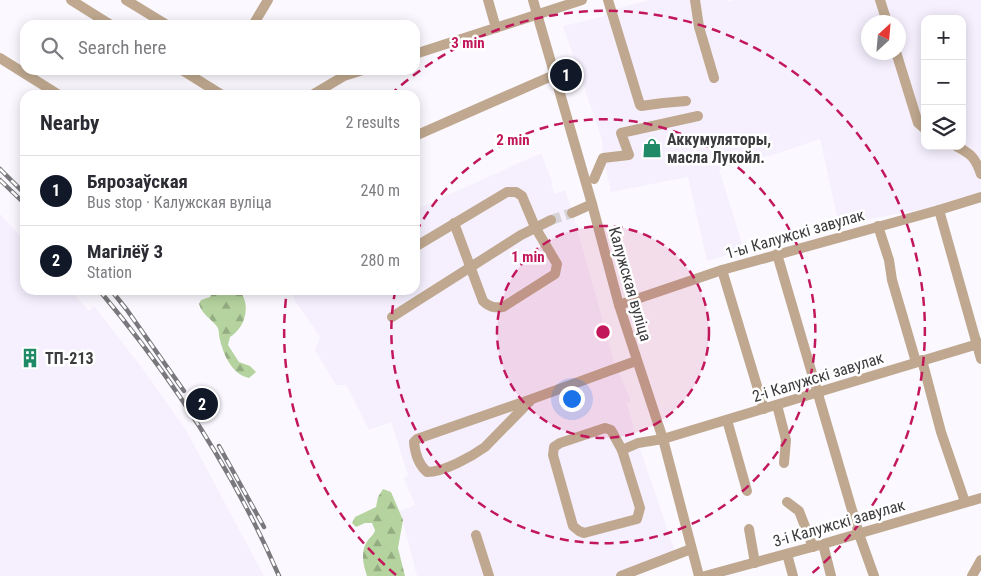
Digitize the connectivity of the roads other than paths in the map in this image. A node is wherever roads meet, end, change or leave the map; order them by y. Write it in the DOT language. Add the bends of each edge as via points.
graph roads {
  1 [pos="71,0"];
  2 [pos="126,0"];
  3 [pos="268,0"];
  4 [pos="488,0"];
  5 [pos="533,0"];
  6 [pos="582,0"];
  7 [pos="608,0"];
  8 [pos="695,0"];
  9 [pos="880,0"];
  10 [pos="538,15"];
  11 [pos="885,15"];
  12 [pos="103,20"];
  13 [pos="159,20"];
  14 [pos="256,20"];
  15 [pos="496,28"];
  16 [pos="420,52"];
  17 [pos="0,58"];
  18 [pos="899,60"];
  19 [pos="20,71"];
  20 [pos="27,75"];
  21 [pos="190,75"];
  22 [pos="347,75"];
  23 [pos="554,75"];
  24 [pos="714,78"];
  25 [pos="51,90"];
  26 [pos="214,90"];
  27 [pos="320,90"];
  28 [pos="686,102"];
  29 [pos="698,116"];
  30 [pos="921,125"];
  31 [pos="420,134"];
  32 [pos="963,150"];
  33 [pos="981,174"];
  34 [pos="594,179"];
  35 [pos="981,196"];
  36 [pos="592,204"];
  37 [pos="939,210"];
  38 [pos="572,212"];
  39 [pos="550,220"];
  40 [pos="454,224"];
  41 [pos="878,226"];
  42 [pos="535,227"];
  43 [pos="420,244"];
  44 [pos="777,254"];
  45 [pos="471,267"];
  46 [pos="722,270"];
  47 [pos="420,293"];
  48 [pos="416,295"];
  49 [pos="618,305"];
  50 [pos="392,317"];
  51 [pos="979,343"];
  52 [pos="981,359"];
  53 [pos="636,361"];
  54 [pos="919,361"];
  55 [pos="817,393"];
  56 [pos="532,399"];
  57 [pos="777,405"];
  58 [pos="764,409"];
  59 [pos="727,420"];
  60 [pos="663,439"];
  61 [pos="622,450"];
  62 [pos="784,463"];
  63 [pos="747,491"];
  64 [pos="981,498"];
  65 [pos="787,502"];
  66 [pos="965,502"];
  67 [pos="749,529"];
  68 [pos="859,534"];
  69 [pos="476,535"];
  70 [pos="823,544"];
  71 [pos="813,547"];
  72 [pos="691,549"];
  73 [pos="786,554"];
  74 [pos="981,560"];
  75 [pos="755,563"];
  76 [pos="489,576"];
  77 [pos="621,576"];
  78 [pos="699,576"];
  79 [pos="705,576"];
  80 [pos="793,576"];
  81 [pos="831,576"];
  82 [pos="874,576"];
  83 [pos="972,576"];
  1 -- 12 [label="street"];
  2 -- 13 [label="street"];
  3 -- 14 [label="street"];
  4 -- 15 [label="street"];
  5 -- 10 [label="street, Калужская вуліца"];
  6 -- 10 [label="street"];
  7 -- 28 [label="street" via="640,105"];
  8 -- 24 [label="street" via="699,27"];
  9 -- 11 [label="street"];
  10 -- 15 [label="street"];
  10 -- 23 [label="street, Калужская вуліца"];
  15 -- 16 [label="street"];
  17 -- 19 [label="street"];
  18 -- 30 [label="street"];
  20 -- 25 [label="street"];
  21 -- 26 [label="street"];
  22 -- 27 [label="street"];
  23 -- 31 [label="street"];
  23 -- 36 [label="street, Калужская вуліца"];
  29 -- 34 [label="street" via="622,133 629,155 603,158"];
  32 -- 33 [label="street" via="976,159"];
  35 -- 37 [label="street, 1-ы Калужскі завулак"];
  36 -- 38 [label="street"];
  36 -- 49 [label="street, Калужская вуліца"];
  37 -- 41 [label="street, 1-ы Калужскі завулак"];
  37 -- 51 [label="street"];
  39 -- 42 [label="street"];
  40 -- 42 [label="street" via="507,192 516,192 522,196"];
  40 -- 43 [label="street"];
  40 -- 45 [label="street"];
  41 -- 44 [label="street, 1-ы Калужскі завулак"];
  41 -- 54 [label="street" via="894,288"];
  42 -- 45 [label="street"];
  42 -- 45 [label="street" via="557,264 555,274 503,307 489,306 483,301"];
  44 -- 46 [label="street, 1-ы Калужскі завулак"];
  44 -- 55 [label="street"];
  45 -- 47 [label="street"];
  46 -- 49 [label="street, 1-ы Калужскі завулак"];
  46 -- 58 [label="street"];
  48 -- 50 [label="street"];
  49 -- 53 [label="street, Калужская вуліца"];
  51 -- 52 [label="street"];
  51 -- 54 [label="street, 2-і Калужскі завулак"];
  53 -- 56 [label="street"];
  53 -- 60 [label="street, Калужская вуліца"];
  54 -- 55 [label="street, 2-і Калужскі завулак"];
  54 -- 66 [label="street"];
  55 -- 57 [label="street, 2-і Калужскі завулак"];
  55 -- 68 [label="street"];
  56 -- 56 [label="street" via="417,439 415,448 422,468 436,472 477,453"];
  57 -- 58 [label="street, 2-і Калужскі завулак"];
  57 -- 62 [label="street" via="786,440"];
  58 -- 59 [label="street, 2-і Калужскі завулак"];
  59 -- 60 [label="street, 2-і Калужскі завулак"];
  59 -- 63 [label="street"];
  60 -- 61 [label="street, 2-і Калужскі завулак" via="638,443"];
  60 -- 72 [label="street, Калужская вуліца"];
  61 -- 61 [label="street" via="612,430 605,428 554,447 553,455 572,526 579,531 584,533 637,519 640,508"];
  64 -- 66 [label="street, 3-і Калужскі завулак"];
  65 -- 71 [label="street" via="799,511"];
  66 -- 68 [label="street, 3-і Калужскі завулак"];
  67 -- 75 [label="street"];
  68 -- 70 [label="street, 3-і Калужскі завулак"];
  68 -- 82 [label="street"];
  69 -- 76 [label="street"];
  70 -- 71 [label="street, 3-і Калужскі завулак"];
  70 -- 81 [label="street"];
  71 -- 73 [label="street, 3-і Калужскі завулак"];
  72 -- 77 [label="street"];
  72 -- 78 [label="street, Калужская вуліца"];
  73 -- 75 [label="street, 3-і Калужскі завулак"];
  73 -- 80 [label="street"];
  74 -- 83 [label="street"];
  75 -- 79 [label="street, 3-і Калужскі завулак"];
}
